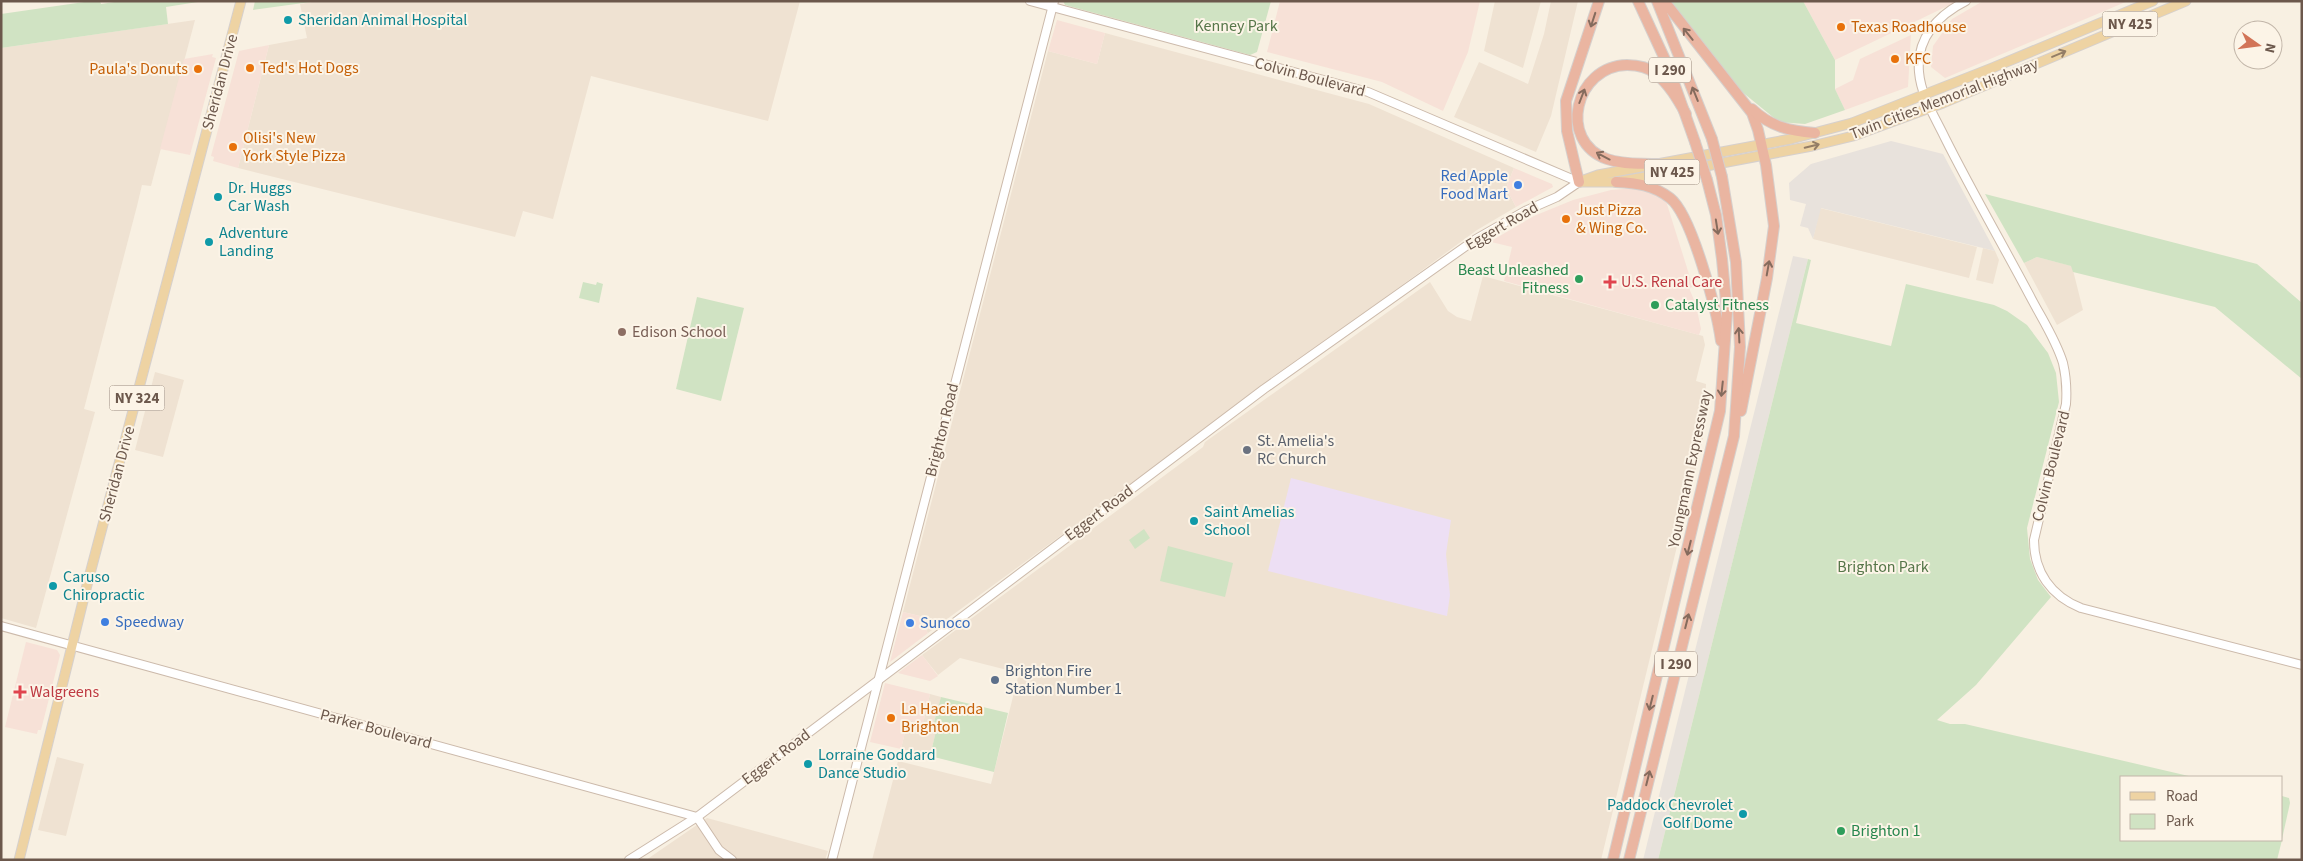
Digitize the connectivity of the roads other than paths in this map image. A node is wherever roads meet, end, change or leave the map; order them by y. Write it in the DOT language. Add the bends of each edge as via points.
graph roads {
  1 [pos="241,1"];
  2 [pos="1030,1"];
  3 [pos="1599,1"];
  4 [pos="1638,1"];
  5 [pos="1657,1"];
  6 [pos="1664,1"];
  7 [pos="1966,1"];
  8 [pos="2153,1"];
  9 [pos="2186,1"];
  10 [pos="1053,4"];
  11 [pos="1924,95"];
  12 [pos="1743,100"];
  13 [pos="1929,108"];
  14 [pos="1686,114"];
  15 [pos="1815,133"];
  16 [pos="1761,145"];
  17 [pos="1764,156"];
  18 [pos="1657,164"];
  19 [pos="1579,182"];
  20 [pos="1616,182"];
  21 [pos="1724,369"];
  22 [pos="1734,436"];
  23 [pos="1,626"];
  24 [pos="72,646"];
  25 [pos="2302,665"];
  26 [pos="878,680"];
  27 [pos="697,817"];
  28 [pos="19,860"];
  29 [pos="629,860"];
  30 [pos="732,860"];
  31 [pos="832,860"];
  32 [pos="1613,860"];
  33 [pos="1629,860"];
  1 -- 24 [label="main road, Sheridan Drive / NY 324"];
  2 -- 10 [label="street, Colvin Boulevard"];
  3 -- 19 [label="highway, one-way" via="1566,101 1567,131"];
  4 -- 14 [label="highway, Youngmann Expressway / I 290"];
  22 -- 5 [label="highway, Youngmann Expressway / I 290, one-way, bridge" via="1740,347 1736,262 1722,177 1712,139"];
  12 -- 6 [label="highway, one-way"];
  7 -- 11 [label="street, Colvin Boulevard" via="1942,15 1924,41 1919,71"];
  8 -- 11 [label="main road, Twin Cities Memorial Highway / NY 425"];
  13 -- 9 [label="main road, Twin Cities Memorial Highway / NY 425, one-way"];
  10 -- 19 [label="street, Colvin Boulevard" via="1368,92"];
  10 -- 26 [label="street, Brighton Road"];
  11 -- 13 [label="street, Colvin Boulevard"];
  11 -- 15 [label="main road, Twin Cities Memorial Highway / NY 425"];
  12 -- 15 [label="highway" via="1772,124"];
  12 -- 16 [label="highway" via="1755,120"];
  17 -- 13 [label="main road, Twin Cities Memorial Highway / NY 425, one-way" via="1853,136"];
  13 -- 25 [label="street, Colvin Boulevard" via="2055,344 2062,363 2066,404 2034,540 2037,565 2045,581 2059,596 2081,608"];
  18 -- 14 [label="highway, one-way" via="1610,160 1592,149 1582,135 1578,119 1583,92 1607,69 1643,67 1662,78"];
  14 -- 21 [label="highway, Youngmann Expressway / I 290, one-way, bridge" via="1716,215 1727,312"];
  15 -- 16 [label="main road, Twin Cities Memorial Highway / NY 425"];
  16 -- 17 [label="highway"];
  16 -- 18 [label="main road, Twin Cities Memorial Highway / NY 425"];
  17 -- 20 [label="main road, Twin Cities Memorial Highway / NY 425"];
  22 -- 17 [label="highway, one-way" via="1772,249 1774,217"];
  18 -- 19 [label="main road, Twin Cities Memorial Highway" via="1598,174"];
  19 -- 20 [label="main road, Twin Cities Memorial Highway / NY 425"];
  19 -- 26 [label="street, Eggert Road" via="1557,197 1496,226 1431,270 1264,389"];
  20 -- 21 [label="highway" via="1643,184 1659,190 1672,199 1681,212 1715,309"];
  21 -- 32 [label="highway, Youngmann Expressway / I 290, one-way" via="1714,445"];
  33 -- 22 [label="highway, Youngmann Expressway / I 290, one-way"];
  23 -- 24 [label="street, Parker Boulevard"];
  24 -- 27 [label="street, Parker Boulevard"];
  24 -- 28 [label="main road, Sheridan Drive / NY 324"];
  26 -- 27 [label="street, Eggert Road"];
  26 -- 31 [label="street, Brighton Road"];
  27 -- 29 [label="street, Eggert Road"];
  27 -- 30 [label="street" via="718,850"];
}
